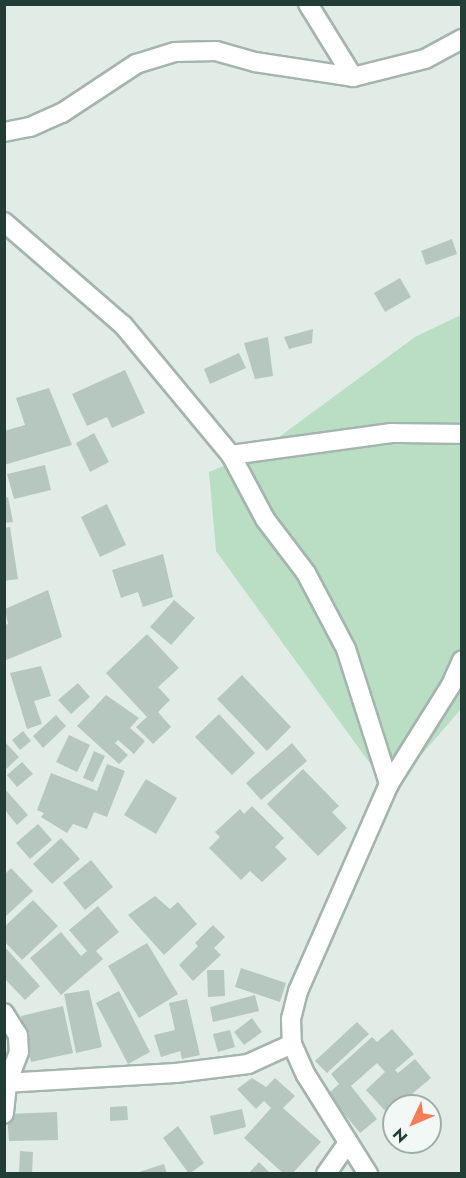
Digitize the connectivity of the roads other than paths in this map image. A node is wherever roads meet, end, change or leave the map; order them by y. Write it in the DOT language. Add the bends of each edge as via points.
graph roads {
  1 [pos="308,4"];
  2 [pos="462,39"];
  3 [pos="353,77"];
  4 [pos="4,132"];
  5 [pos="4,222"];
  6 [pos="462,434"];
  7 [pos="231,455"];
  8 [pos="462,660"];
  9 [pos="389,784"];
  10 [pos="4,1013"];
  11 [pos="292,1044"];
  12 [pos="6,1084"];
  13 [pos="4,1114"];
  14 [pos="348,1143"];
  15 [pos="326,1173"];
  16 [pos="368,1173"];
  1 -- 3 [label="street"];
  2 -- 3 [label="street" via="425,60"];
  3 -- 4 [label="street" via="255,62 216,51 175,52 136,64 62,113 30,127"];
  5 -- 7 [label="street" via="123,326"];
  6 -- 7 [label="street" via="391,433"];
  7 -- 9 [label="street" via="265,519 306,573 346,649"];
  8 -- 9 [label="street" via="451,685"];
  9 -- 11 [label="street" via="298,991 291,1019"];
  10 -- 12 [label="street" via="18,1035 19,1052"];
  11 -- 12 [label="street" via="238,1065 176,1074"];
  11 -- 14 [label="street" via="306,1075"];
  12 -- 13 [label="street"];
  14 -- 15 [label="street"];
  14 -- 16 [label="street"];
}
